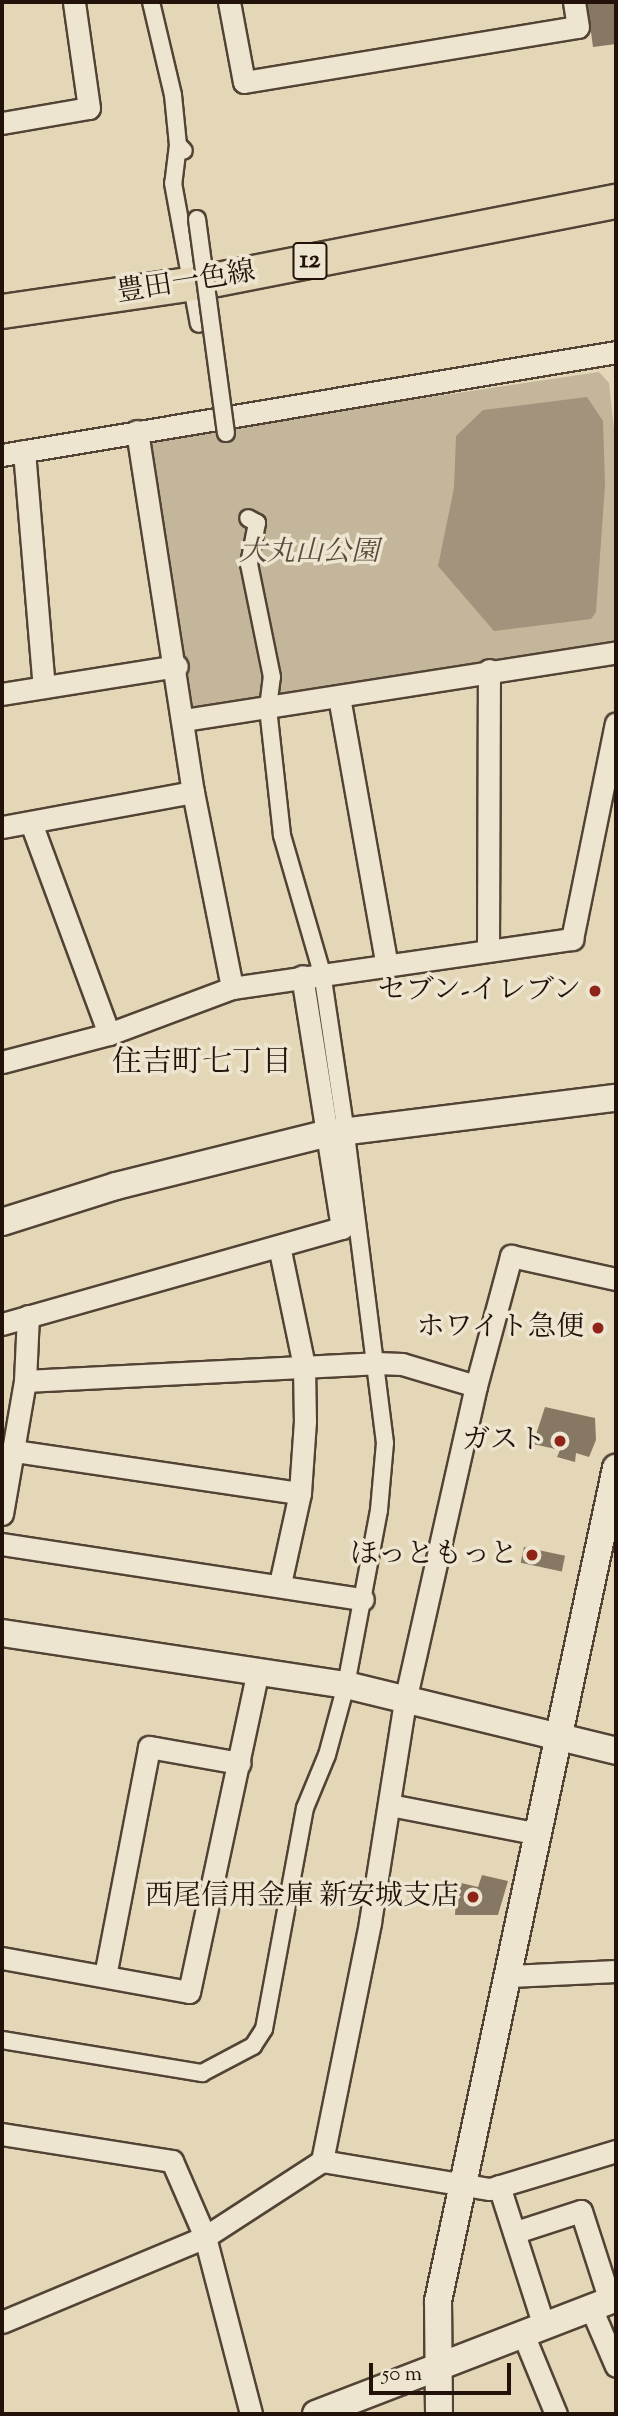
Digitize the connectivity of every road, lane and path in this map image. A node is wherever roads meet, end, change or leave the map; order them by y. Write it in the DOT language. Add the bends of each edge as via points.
graph roads {
  1 [pos="74,2"];
  2 [pos="151,2"];
  3 [pos="229,2"];
  4 [pos="574,2"];
  5 [pos="2,123"];
  6 [pos="616,201"];
  7 [pos="197,219"];
  8 [pos="188,284"];
  9 [pos="2,311"];
  10 [pos="199,324"];
  11 [pos="616,352"];
  12 [pos="137,431"];
  13 [pos="226,433"];
  14 [pos="24,451"];
  15 [pos="2,455"];
  16 [pos="248,518"];
  17 [pos="616,652"];
  18 [pos="177,666"];
  19 [pos="489,670"];
  20 [pos="44,687"];
  21 [pos="2,694"];
  22 [pos="339,697"];
  23 [pos="268,708"];
  24 [pos="184,720"];
  25 [pos="616,723"];
  26 [pos="194,792"];
  27 [pos="31,823"];
  28 [pos="2,827"];
  29 [pos="488,948"];
  30 [pos="386,962"];
  31 [pos="312,975"];
  32 [pos="232,988"];
  33 [pos="108,1034"];
  34 [pos="2,1062"];
  35 [pos="616,1098"];
  36 [pos="335,1134"];
  37 [pos="2,1222"];
  38 [pos="279,1246"];
  39 [pos="616,1279"];
  40 [pos="28,1316"];
  41 [pos="2,1324"];
  42 [pos="376,1363"];
  43 [pos="304,1366"];
  44 [pos="25,1381"];
  45 [pos="475,1386"];
  46 [pos="14,1451"];
  47 [pos="616,1468"];
  48 [pos="300,1493"];
  49 [pos="2,1514"];
  50 [pos="2,1544"];
  51 [pos="280,1584"];
  52 [pos="363,1599"];
  53 [pos="2,1633"];
  54 [pos="257,1674"];
  55 [pos="346,1685"];
  56 [pos="405,1701"];
  57 [pos="558,1741"];
  58 [pos="616,1751"];
  59 [pos="240,1763"];
  60 [pos="390,1805"];
  61 [pos="539,1834"];
  62 [pos="2,1958"];
  63 [pos="616,1971"];
  64 [pos="104,1976"];
  65 [pos="510,1976"];
  66 [pos="2,2040"];
  67 [pos="2,2134"];
  68 [pos="616,2151"];
  69 [pos="322,2161"];
  70 [pos="499,2186"];
  71 [pos="465,2188"];
  72 [pos="516,2232"];
  73 [pos="205,2237"];
  74 [pos="606,2302"];
  75 [pos="2,2322"];
  76 [pos="534,2330"];
  77 [pos="616,2367"];
  78 [pos="435,2370"];
  79 [pos="251,2414"];
  80 [pos="316,2414"];
  81 [pos="439,2414"];
  82 [pos="555,2414"];
  1 -- 5 [label="street" via="89,108"];
  2 -- 8 [label="street" via="183,150 173,183"];
  3 -- 4 [label="street" via="244,82 578,27"];
  6 -- 8 [label="main road, 豊田一色線 / 12"];
  7 -- 13 [label="street, bridge"];
  8 -- 9 [label="main road, 豊田一色線 / 12"];
  8 -- 10 [label="street"];
  11 -- 12 [label="street"];
  12 -- 14 [label="street"];
  12 -- 18 [label="street"];
  14 -- 15 [label="street"];
  14 -- 20 [label="street"];
  16 -- 23 [label="street" via="257,523 249,564 272,677"];
  17 -- 19 [label="street"];
  18 -- 20 [label="street"];
  18 -- 24 [label="street"];
  19 -- 22 [label="street"];
  19 -- 29 [label="street"];
  20 -- 21 [label="street"];
  22 -- 23 [label="street"];
  22 -- 30 [label="street"];
  23 -- 24 [label="street"];
  23 -- 31 [label="street" via="282,835"];
  24 -- 26 [label="street"];
  25 -- 29 [label="street" via="572,940"];
  26 -- 27 [label="street"];
  26 -- 32 [label="street"];
  27 -- 28 [label="street"];
  27 -- 33 [label="street"];
  29 -- 30 [label="street"];
  30 -- 31 [label="street"];
  31 -- 32 [label="street"];
  31 -- 36 [label="street"];
  32 -- 33 [label="street"];
  33 -- 34 [label="street"];
  35 -- 36 [label="street"];
  36 -- 37 [label="street" via="178,1170"];
  36 -- 38 [label="street" via="342,1228"];
  36 -- 42 [label="street"];
  38 -- 40 [label="street"];
  38 -- 43 [label="street"];
  39 -- 45 [label="street" via="511,1256"];
  40 -- 41 [label="street"];
  40 -- 44 [label="street"];
  42 -- 43 [label="street"];
  42 -- 45 [label="street" via="402,1364"];
  42 -- 52 [label="street" via="385,1443"];
  43 -- 44 [label="street"];
  43 -- 48 [label="street"];
  44 -- 46 [label="street"];
  45 -- 56 [label="street"];
  46 -- 48 [label="street"];
  46 -- 49 [label="street"];
  47 -- 57 [label="street"];
  48 -- 51 [label="street"];
  50 -- 51 [label="street"];
  51 -- 52 [label="street"];
  52 -- 55 [label="street"];
  53 -- 54 [label="street"];
  54 -- 55 [label="street"];
  54 -- 59 [label="street"];
  55 -- 56 [label="street"];
  55 -- 66 [label="street" via="327,1755 304,1808 264,2029 253,2046 202,2073"];
  56 -- 57 [label="street"];
  56 -- 60 [label="street"];
  57 -- 58 [label="street"];
  57 -- 61 [label="street"];
  59 -- 64 [label="street" via="190,1993"];
  59 -- 64 [label="street" via="149,1747"];
  60 -- 61 [label="street"];
  60 -- 69 [label="street"];
  61 -- 65 [label="street"];
  62 -- 64 [label="street"];
  63 -- 65 [label="street"];
  65 -- 71 [label="street"];
  67 -- 73 [label="street" via="172,2161"];
  68 -- 70 [label="street"];
  69 -- 71 [label="street"];
  69 -- 73 [label="street"];
  70 -- 71 [label="street"];
  70 -- 72 [label="street"];
  71 -- 78 [label="street" via="438,2301"];
  72 -- 74 [label="street" via="581,2211"];
  72 -- 76 [label="street"];
  73 -- 75 [label="street"];
  73 -- 79 [label="street"];
  74 -- 76 [label="street"];
  74 -- 77 [label="street"];
  76 -- 78 [label="street"];
  76 -- 82 [label="street"];
  78 -- 80 [label="street"];
  78 -- 81 [label="street"];
}
